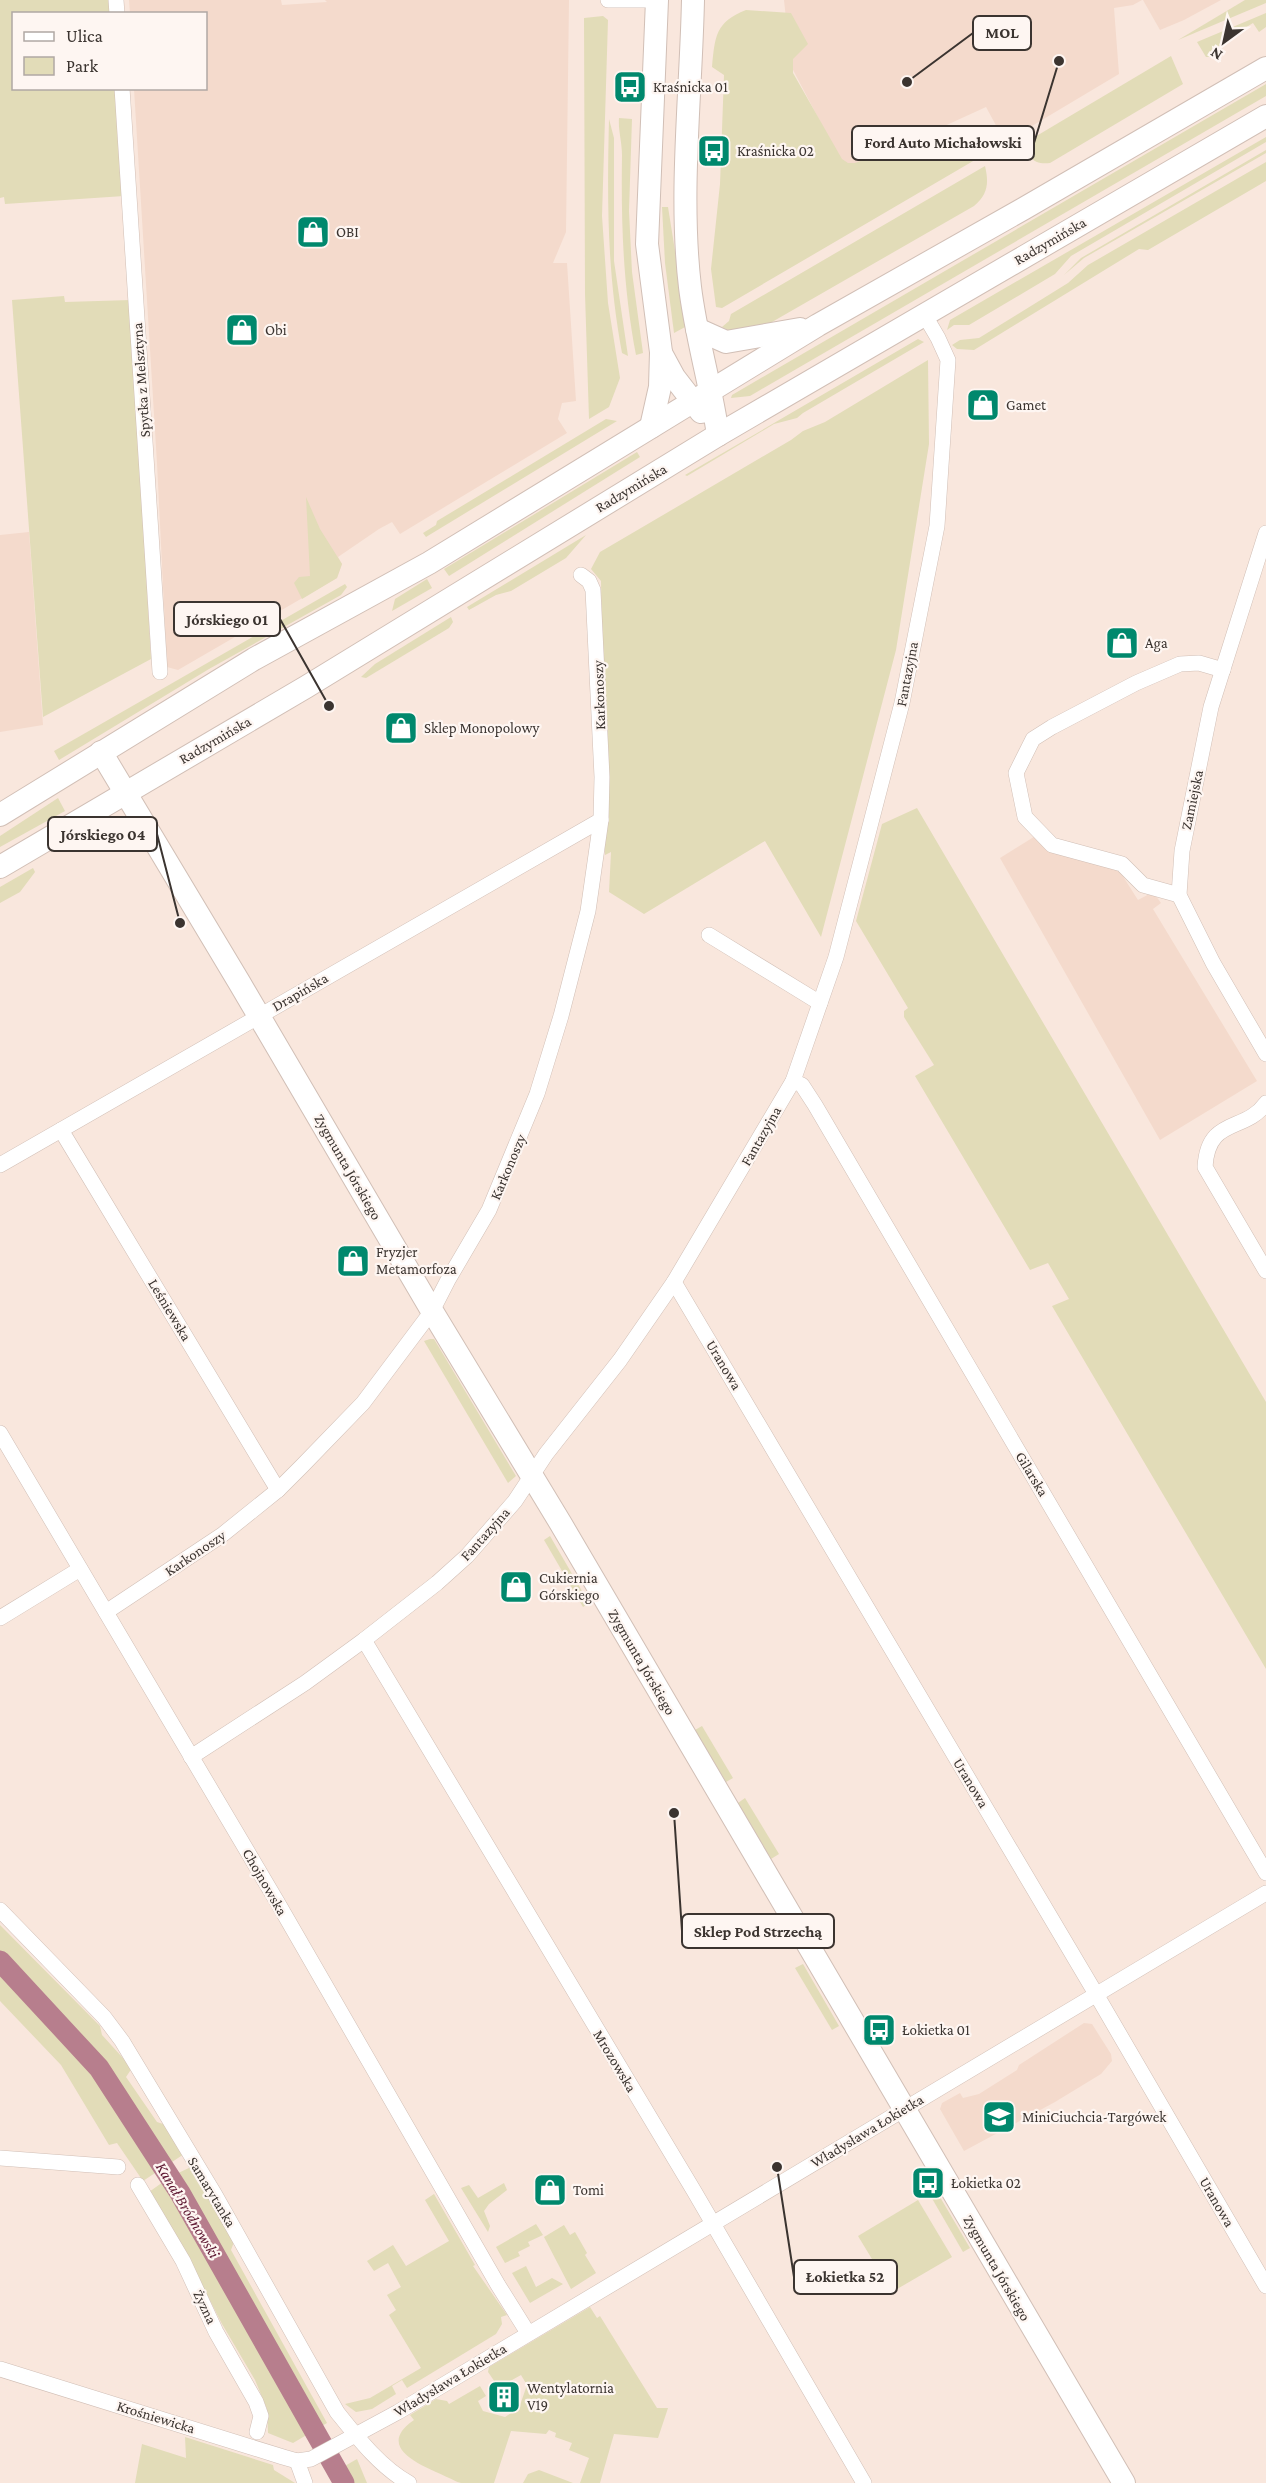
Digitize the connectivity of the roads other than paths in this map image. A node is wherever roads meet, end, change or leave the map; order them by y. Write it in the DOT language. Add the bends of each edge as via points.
graph roads {
  1 [pos="608,0"];
  2 [pos="651,0"];
  3 [pos="657,0"];
  4 [pos="693,0"];
  5 [pos="1266,68"];
  6 [pos="122,90"];
  7 [pos="1266,116"];
  8 [pos="924,314"];
  9 [pos="818,325"];
  10 [pos="697,329"];
  11 [pos="661,351"];
  12 [pos="703,396"];
  13 [pos="651,427"];
  14 [pos="718,435"];
  15 [pos="1266,532"];
  16 [pos="581,575"];
  17 [pos="1223,670"];
  18 [pos="160,672"];
  19 [pos="101,752"];
  20 [pos="125,793"];
  21 [pos="0,815"];
  22 [pos="601,820"];
  23 [pos="0,867"];
  24 [pos="1179,895"];
  25 [pos="710,935"];
  26 [pos="820,1003"];
  27 [pos="259,1016"];
  28 [pos="1266,1054"];
  29 [pos="793,1081"];
  30 [pos="1266,1103"];
  31 [pos="61,1130"];
  32 [pos="0,1165"];
  33 [pos="1266,1271"];
  34 [pos="674,1282"];
  35 [pos="432,1311"];
  36 [pos="0,1432"];
  37 [pos="531,1477"];
  38 [pos="278,1490"];
  39 [pos="80,1569"];
  40 [pos="106,1612"];
  41 [pos="0,1618"];
  42 [pos="364,1640"];
  43 [pos="191,1757"];
  44 [pos="1266,1873"];
  45 [pos="1266,1893"];
  46 [pos="0,1910"];
  47 [pos="1096,1994"];
  48 [pos="904,2109"];
  49 [pos="0,2158"];
  50 [pos="118,2168"];
  51 [pos="138,2184"];
  52 [pos="712,2224"];
  53 [pos="1266,2286"];
  54 [pos="528,2333"];
  55 [pos="0,2369"];
  56 [pos="257,2432"];
  57 [pos="355,2435"];
  58 [pos="304,2460"];
  59 [pos="305,2483"];
  60 [pos="409,2483"];
  61 [pos="864,2483"];
  62 [pos="1124,2483"];
  1 -- 2 [label="street"];
  3 -- 11 [label="street" via="647,244"];
  4 -- 10 [label="street" via="686,217"];
  5 -- 9 [label="street"];
  6 -- 18 [label="street, Spytka z Melsztyna"];
  7 -- 8 [label="street, Radzymińska"];
  8 -- 14 [label="street, Radzymińska"];
  8 -- 26 [label="street, Fantazyjna" via="948,360 937,526 902,703 836,957"];
  9 -- 10 [label="street" via="726,342"];
  9 -- 12 [label="street"];
  10 -- 12 [label="street"];
  11 -- 12 [label="street" via="674,377"];
  11 -- 13 [label="street" via="660,387"];
  12 -- 13 [label="street"];
  12 -- 14 [label="street"];
  13 -- 19 [label="street" via="429,563 254,659"];
  14 -- 20 [label="street, Radzymińska"];
  15 -- 17 [label="street, Zamiejska"];
  16 -- 22 [label="street, Karkonoszy" via="593,590"];
  17 -- 24 [label="street, Zamiejska" via="1211,707 1191,803"];
  17 -- 24 [label="street" via="1199,663 1180,664 1136,683 1033,739 1016,773 1025,817 1052,845 1122,864 1143,885"];
  19 -- 20 [label="street, Zygmunta Jórskiego"];
  19 -- 21 [label="street"];
  20 -- 23 [label="street, Radzymińska"];
  20 -- 27 [label="street, Zygmunta Jórskiego"];
  22 -- 27 [label="street, Drapińska"];
  22 -- 35 [label="street, Karkonoszy" via="588,911 537,1094 489,1210"];
  24 -- 28 [label="street"];
  25 -- 26 [label="street"];
  26 -- 29 [label="street, Fantazyjna"];
  27 -- 31 [label="street, Drapińska"];
  27 -- 35 [label="street, Zygmunta Jórskiego"];
  29 -- 34 [label="street, Fantazyjna"];
  29 -- 44 [label="street, Gilarska" via="802,1085 815,1105"];
  30 -- 33 [label="street" via="1251,1116 1215,1135 1205,1167"];
  31 -- 32 [label="street, Drapińska"];
  31 -- 38 [label="street, Leśniewska"];
  34 -- 37 [label="street, Fantazyjna"];
  34 -- 47 [label="street, Uranowa"];
  35 -- 37 [label="street, Zygmunta Jórskiego"];
  35 -- 38 [label="street, Karkonoszy" via="363,1403"];
  36 -- 39 [label="street, Chojnowska"];
  37 -- 42 [label="street, Fantazyjna" via="467,1556"];
  37 -- 48 [label="street, Zygmunta Jórskiego"];
  38 -- 40 [label="street, Karkonoszy" via="222,1535"];
  39 -- 40 [label="street, Chojnowska"];
  39 -- 41 [label="street"];
  40 -- 43 [label="street, Chojnowska"];
  42 -- 43 [label="street, Fantazyjna"];
  42 -- 52 [label="street, Mrozowska"];
  43 -- 54 [label="street, Chojnowska"];
  45 -- 47 [label="street, Władysława Łokietka"];
  46 -- 57 [label="street, Samarytanka" via="104,2017 122,2041 215,2195 337,2412"];
  47 -- 48 [label="street, Władysława Łokietka"];
  47 -- 53 [label="street, Uranowa"];
  48 -- 52 [label="street, Władysława Łokietka"];
  48 -- 62 [label="street, Zygmunta Jórskiego"];
  49 -- 50 [label="street"];
  51 -- 56 [label="street, Żyzna" via="183,2260 216,2332 256,2402 261,2416"];
  52 -- 54 [label="street, Władysława Łokietka"];
  52 -- 61 [label="street, Mrozowska"];
  54 -- 57 [label="street, Władysława Łokietka"];
  55 -- 58 [label="street, Krośniewicka"];
  57 -- 58 [label="street, Władysława Łokietka"];
  57 -- 60 [label="street, Samarytanka"];
  58 -- 59 [label="street"];
}
